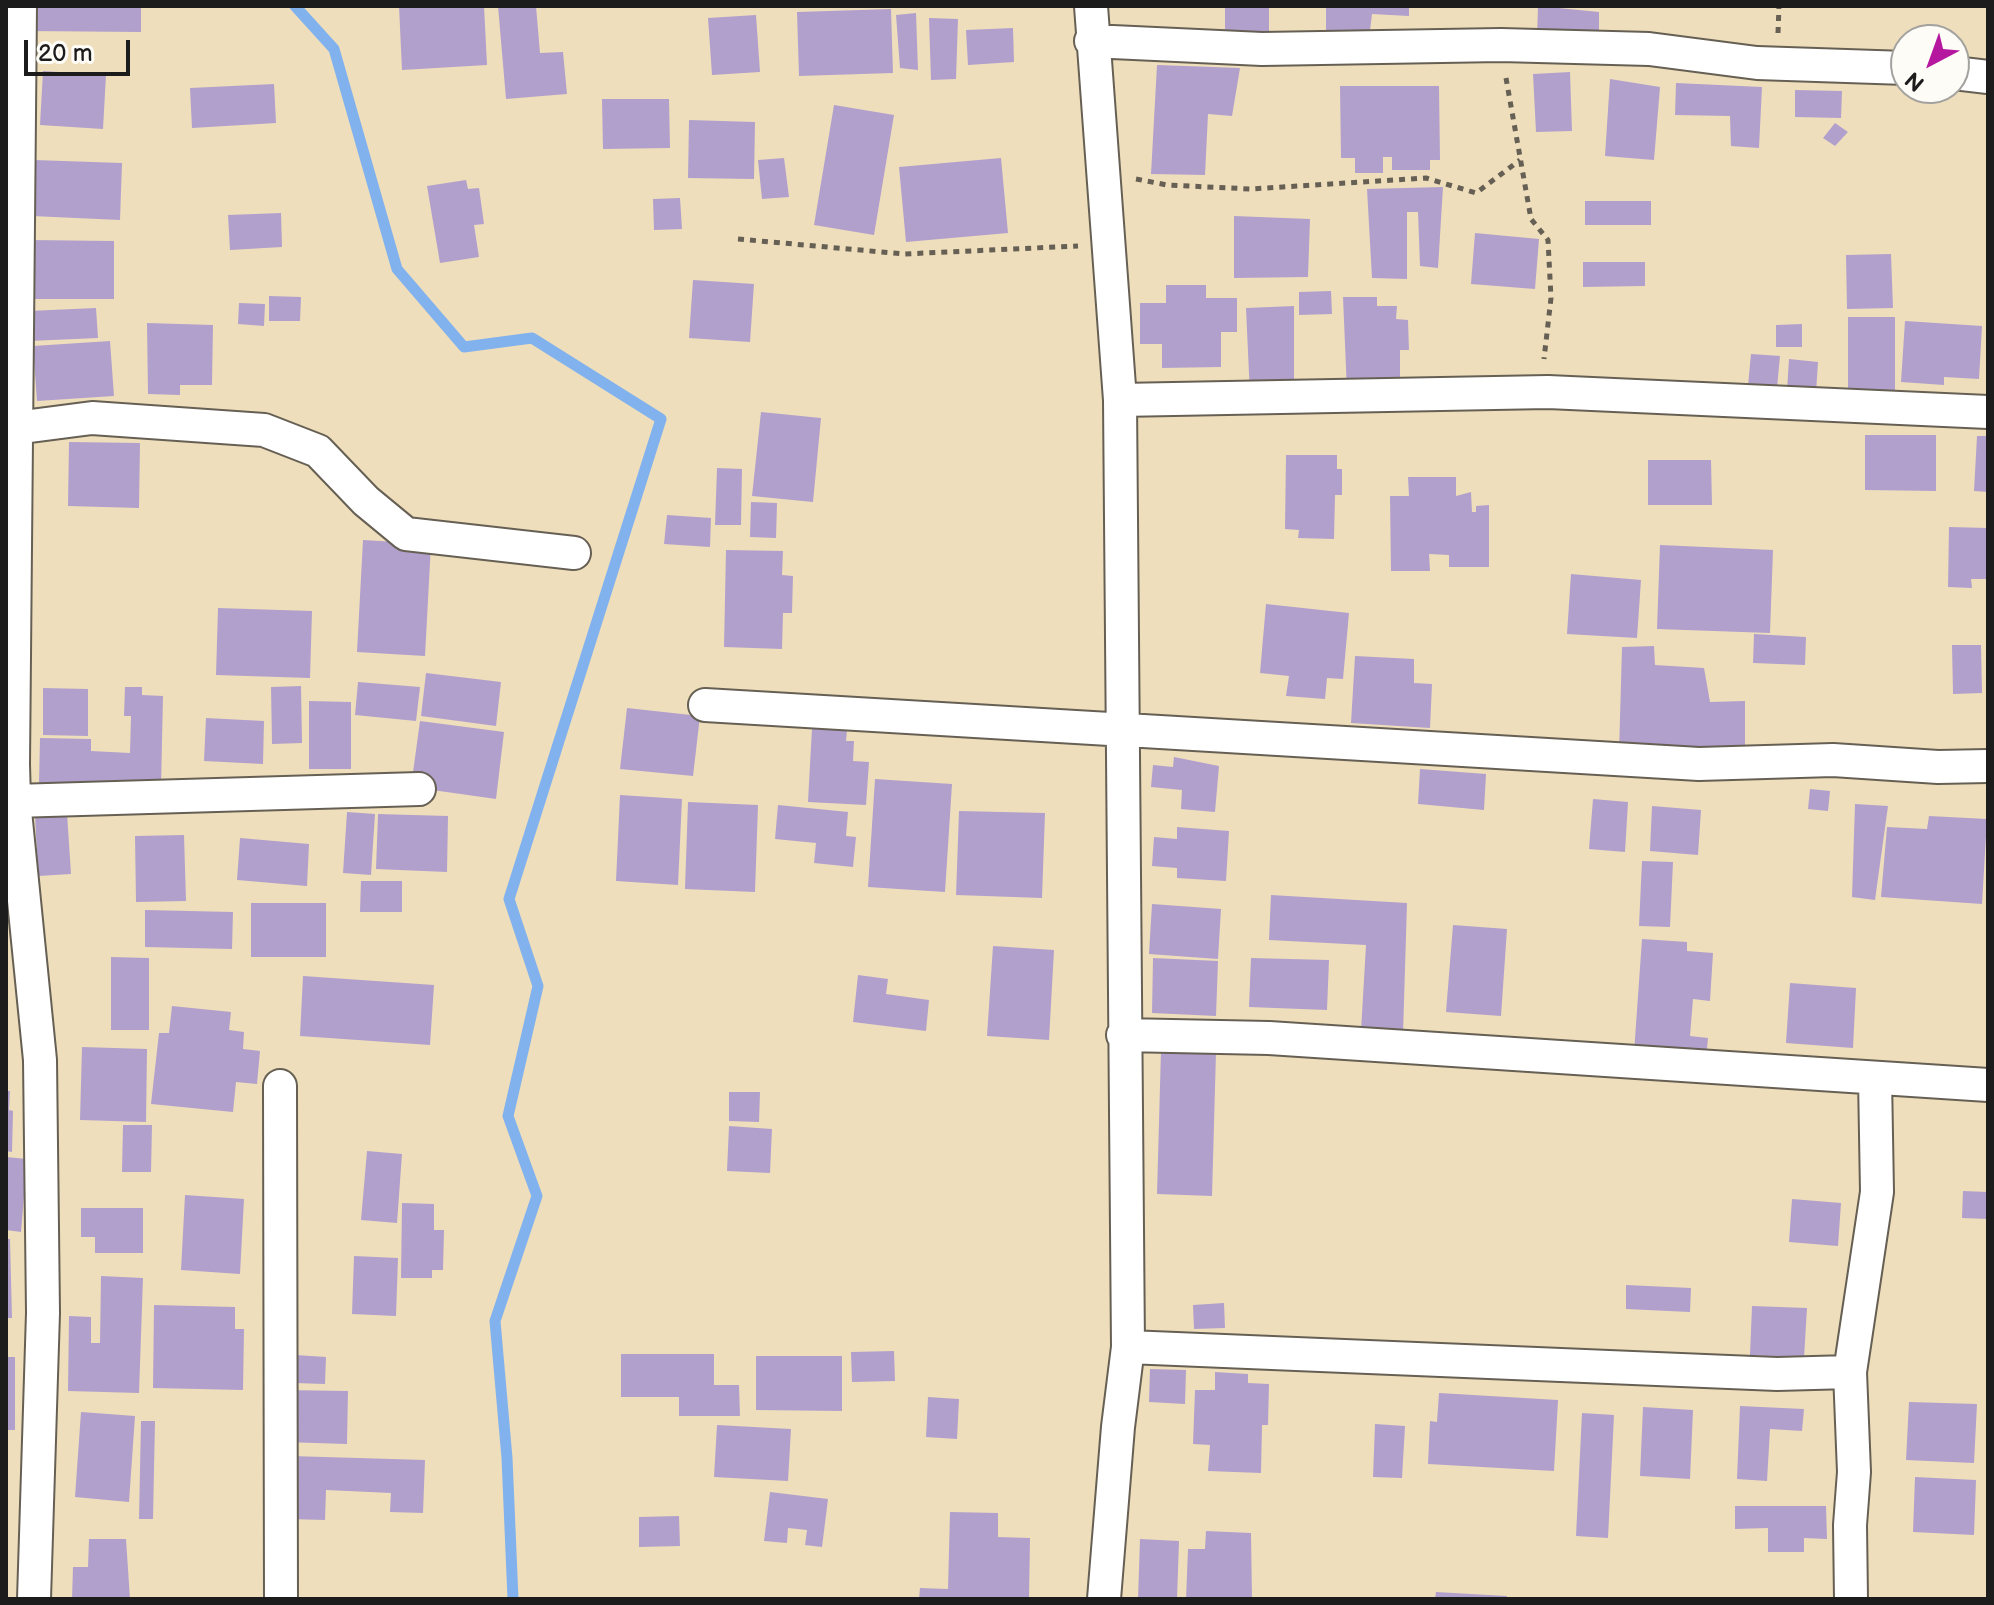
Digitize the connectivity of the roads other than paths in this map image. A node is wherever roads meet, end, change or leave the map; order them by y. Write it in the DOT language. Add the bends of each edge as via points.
graph roads {
  1 [pos="20,6"];
  2 [pos="1091,6"];
  3 [pos="1091,41"];
  4 [pos="1890,67"];
  5 [pos="11,152"];
  6 [pos="1120,400"];
  7 [pos="12,412"];
  8 [pos="1988,412"];
  9 [pos="574,553"];
  10 [pos="705,705"];
  11 [pos="1120,731"];
  12 [pos="10,765"];
  13 [pos="1988,766"];
  14 [pos="419,789"];
  15 [pos="14,801"];
  16 [pos="1123,1035"];
  17 [pos="1875,1078"];
  18 [pos="1988,1085"];
  19 [pos="280,1086"];
  20 [pos="1128,1347"];
  21 [pos="1850,1372"];
  22 [pos="34,1599"];
  23 [pos="281,1599"];
  24 [pos="1104,1599"];
  25 [pos="1851,1599"];
  1 -- 5 [label="street"];
  2 -- 3 [label="street"];
  3 -- 4 [label="street" via="1262,49 1649,49 1757,63"];
  3 -- 6 [label="street" via="1106,174"];
  5 -- 7 [label="street"];
  6 -- 8 [label="street" via="1548,392"];
  6 -- 11 [label="street"];
  7 -- 9 [label="street" via="264,430 318,451 406,534"];
  7 -- 12 [label="street"];
  10 -- 11 [label="street"];
  11 -- 13 [label="street" via="1699,764 1833,760"];
  11 -- 16 [label="street"];
  12 -- 15 [label="street"];
  14 -- 15 [label="street"];
  15 -- 22 [label="street" via="41,1075 43,1313"];
  16 -- 17 [label="street" via="1269,1038"];
  16 -- 20 [label="street"];
  17 -- 18 [label="street"];
  17 -- 21 [label="street" via="1877,1192"];
  19 -- 23 [label="street"];
  20 -- 21 [label="street" via="1777,1374"];
  20 -- 24 [label="street"];
  21 -- 25 [label="street"];
}
